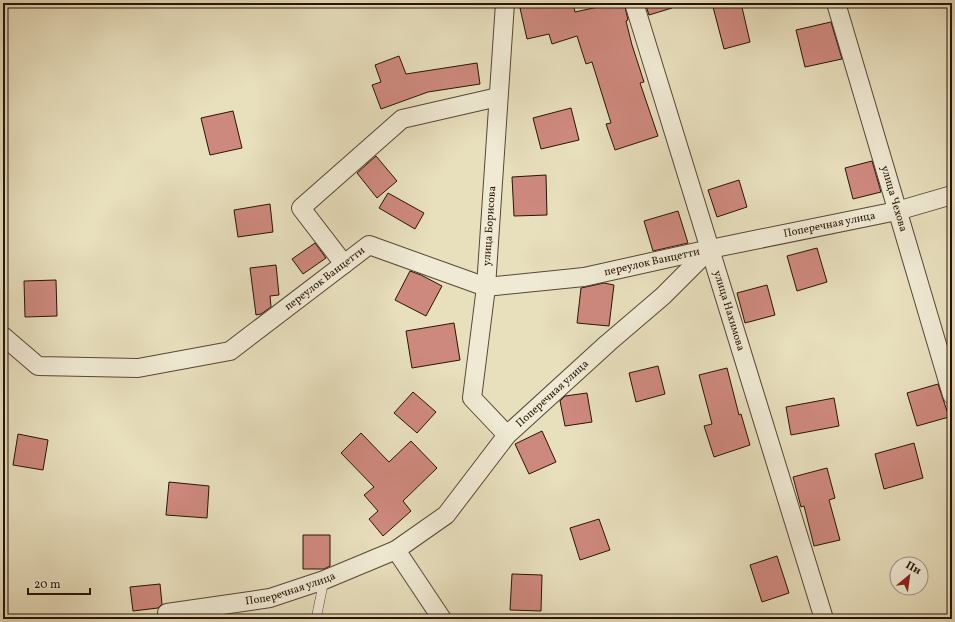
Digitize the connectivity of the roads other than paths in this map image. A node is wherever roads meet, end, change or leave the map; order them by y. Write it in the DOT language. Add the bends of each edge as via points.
graph roads {
  1 [pos="505,3"];
  2 [pos="634,3"];
  3 [pos="836,3"];
  4 [pos="498,97"];
  5 [pos="952,195"];
  6 [pos="897,211"];
  7 [pos="710,249"];
  8 [pos="344,264"];
  9 [pos="486,287"];
  10 [pos="3,336"];
  11 [pos="952,395"];
  12 [pos="507,435"];
  13 [pos="396,550"];
  14 [pos="324,580"];
  15 [pos="172,614"];
  16 [pos="316,619"];
  17 [pos="442,619"];
  18 [pos="824,619"];
  1 -- 4 [label="street, улица Борисова"];
  2 -- 7 [label="street, улица Нахимова"];
  3 -- 6 [label="street, улица Чехова"];
  4 -- 8 [label="street" via="402,119 301,208"];
  4 -- 9 [label="street, улица Борисова"];
  5 -- 6 [label="street, Поперечная улица"];
  6 -- 7 [label="street, Поперечная улица"];
  6 -- 11 [label="street, улица Чехова"];
  7 -- 9 [label="street, переулок Ванцетти" via="584,277"];
  7 -- 12 [label="street, Поперечная улица" via="663,296"];
  7 -- 18 [label="street, улица Нахимова"];
  8 -- 9 [label="street, переулок Ванцетти" via="369,245"];
  8 -- 10 [label="street, переулок Ванцетти" via="230,351 138,368 38,366"];
  9 -- 12 [label="street, улица Борисова" via="472,398"];
  12 -- 13 [label="street, Поперечная улица" via="446,514"];
  13 -- 14 [label="street, Поперечная улица"];
  13 -- 17 [label="street"];
  14 -- 15 [label="street, Поперечная улица" via="270,598"];
  14 -- 16 [label="lane"];
}
